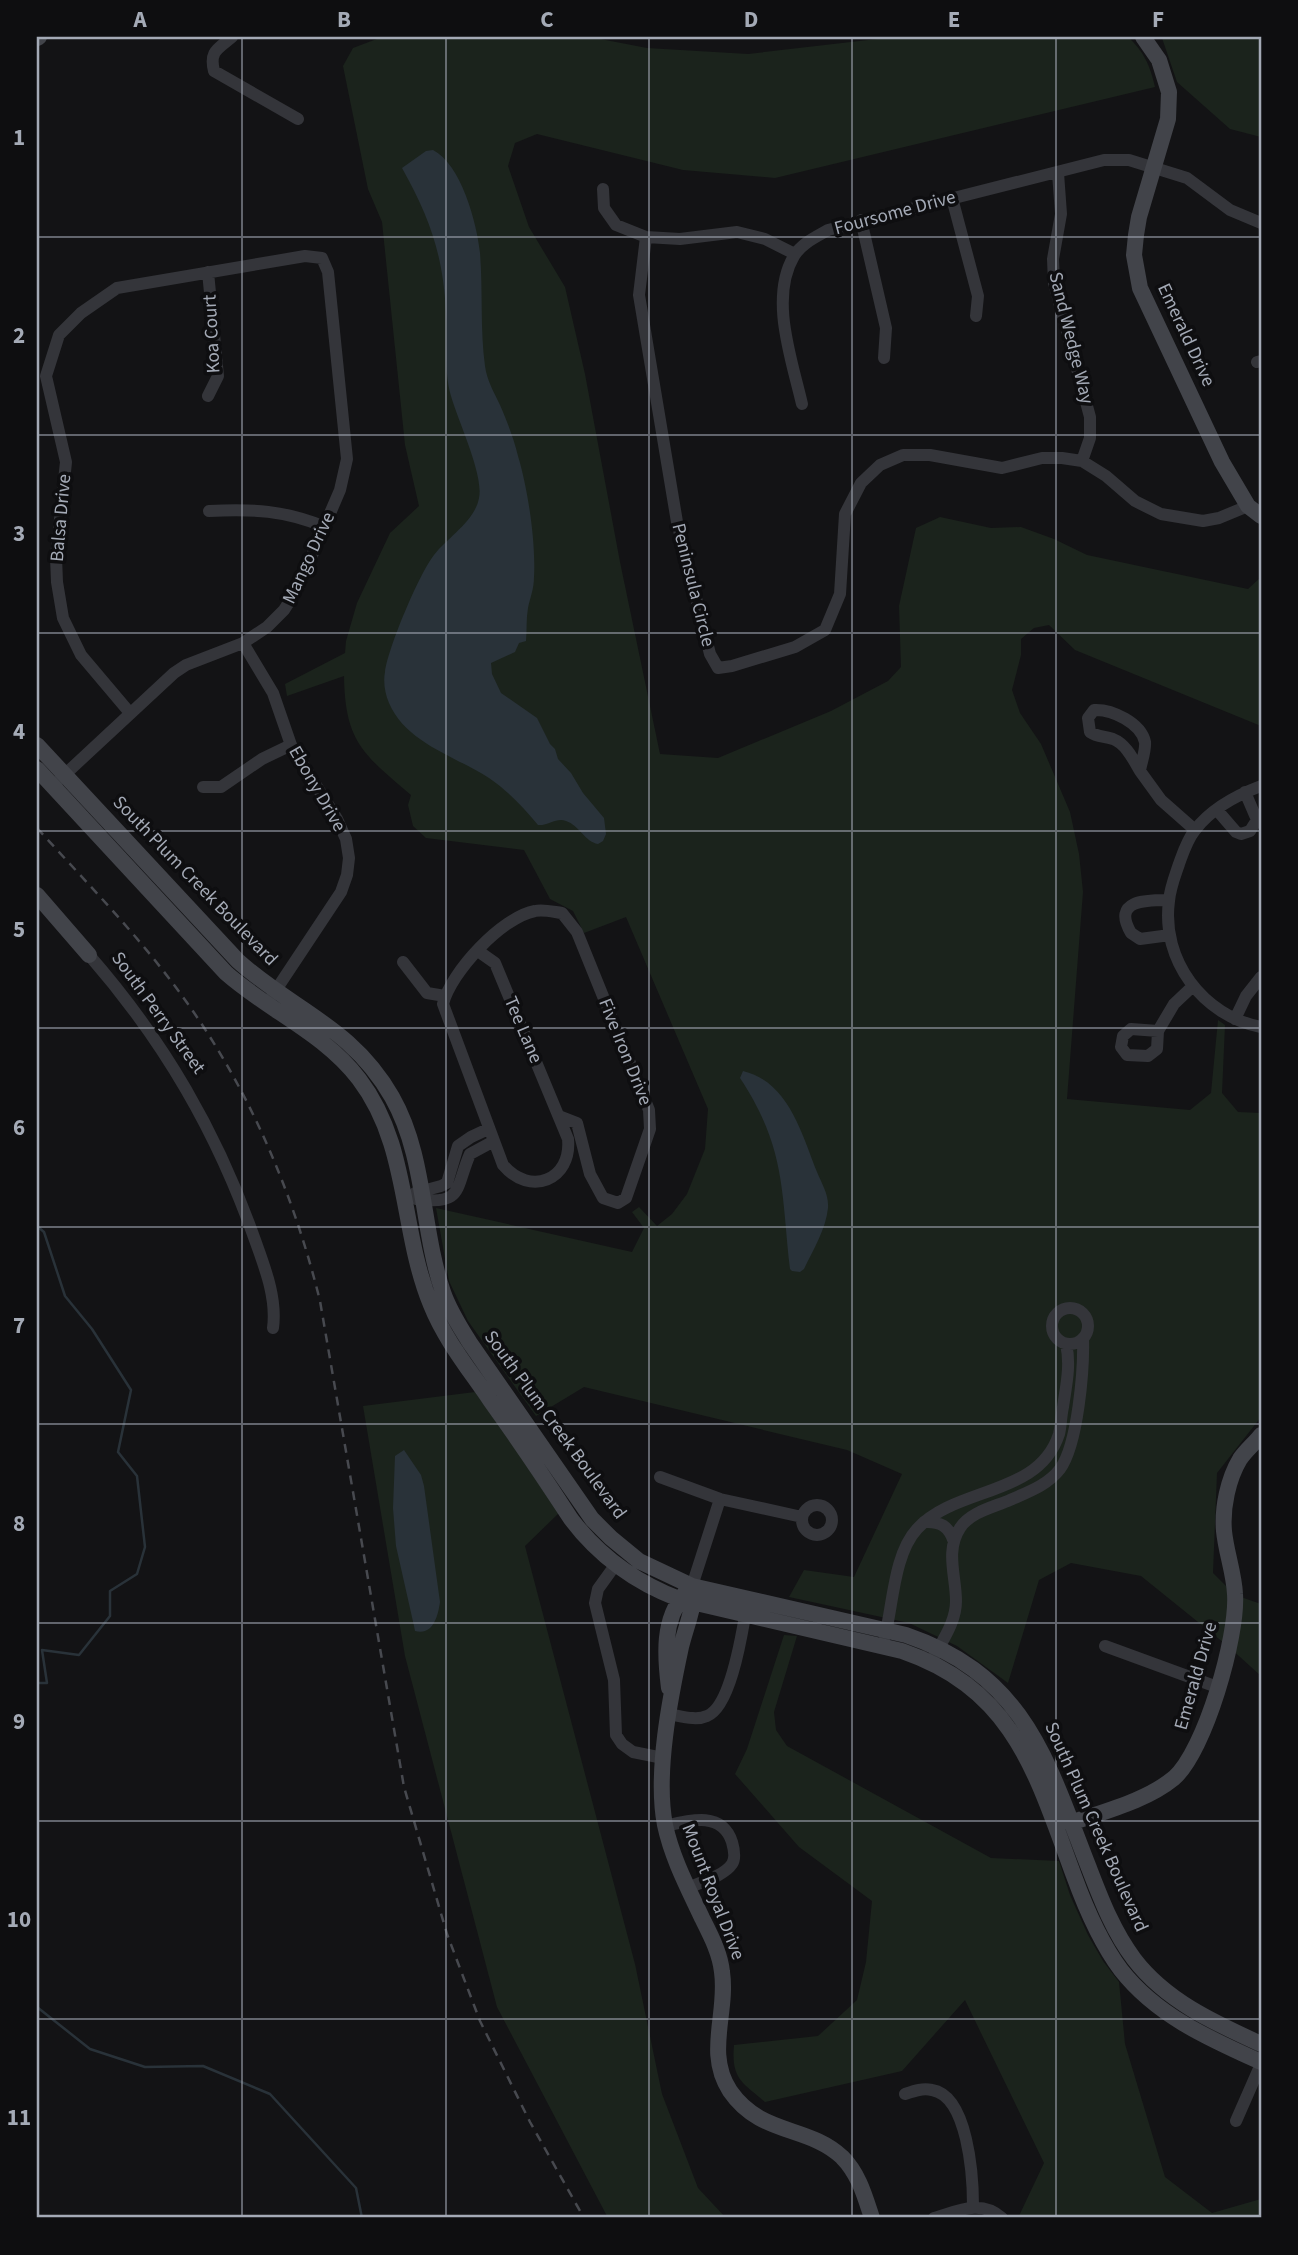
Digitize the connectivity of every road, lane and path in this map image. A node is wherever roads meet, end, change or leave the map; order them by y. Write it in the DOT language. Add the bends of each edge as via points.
graph roads {
  1 [pos="232,37"];
  2 [pos="1143,37"];
  3 [pos="298,119"];
  4 [pos="1154,167"];
  5 [pos="1058,173"];
  6 [pos="603,189"];
  7 [pos="952,198"];
  8 [pos="861,220"];
  9 [pos="1261,223"];
  10 [pos="646,237"];
  11 [pos="795,254"];
  12 [pos="322,257"];
  13 [pos="208,272"];
  14 [pos="976,316"];
  15 [pos="884,358"];
  16 [pos="41,376"];
  17 [pos="208,396"];
  18 [pos="802,404"];
  19 [pos="1082,461"];
  20 [pos="209,511"];
  21 [pos="1254,511"];
  22 [pos="325,527"];
  23 [pos="243,643"];
  24 [pos="130,713"];
  25 [pos="37,745"];
  26 [pos="291,745"];
  27 [pos="37,769"];
  28 [pos="1140,771"];
  29 [pos="58,781"];
  30 [pos="1261,786"];
  31 [pos="203,787"];
  32 [pos="1245,792"];
  33 [pos="1217,810"];
  34 [pos="1195,830"];
  35 [pos="37,895"];
  36 [pos="1169,900"];
  37 [pos="1170,935"];
  38 [pos="478,951"];
  39 [pos="89,955"];
  40 [pos="402,962"];
  41 [pos="1261,977"];
  42 [pos="1193,986"];
  43 [pos="275,990"];
  44 [pos="445,996"];
  45 [pos="266,1005"];
  46 [pos="1235,1019"];
  47 [pos="1261,1027"];
  48 [pos="1158,1031"];
  49 [pos="559,1116"];
  50 [pos="488,1129"];
  51 [pos="494,1141"];
  52 [pos="423,1196"];
  53 [pos="405,1197"];
  54 [pos="273,1328"];
  55 [pos="1083,1338"];
  56 [pos="1066,1344"];
  57 [pos="1261,1435"];
  58 [pos="660,1477"];
  59 [pos="720,1499"];
  60 [pos="802,1517"];
  61 [pos="924,1522"];
  62 [pos="954,1542"];
  63 [pos="616,1564"];
  64 [pos="692,1586"];
  65 [pos="686,1601"];
  66 [pos="745,1616"];
  67 [pos="884,1638"];
  68 [pos="1105,1646"];
  69 [pos="936,1655"];
  70 [pos="1217,1687"];
  71 [pos="669,1714"];
  72 [pos="663,1758"];
  73 [pos="1072,1823"];
  74 [pos="665,1826"];
  75 [pos="688,1888"];
  76 [pos="1261,2044"];
  77 [pos="1261,2063"];
  78 [pos="905,2094"];
  79 [pos="1236,2121"];
  80 [pos="973,2206"];
  81 [pos="872,2218"];
  82 [pos="934,2218"];
  83 [pos="1002,2218"];
  1 -- 3 [label="street" via="213,54 214,71"];
  2 -- 4 [label="street, Emerald Drive" via="1159,60 1169,92 1168,119"];
  4 -- 5 [label="street, Foursome Drive" via="1115,159"];
  4 -- 9 [label="street, Foursome Drive" via="1187,178 1230,210"];
  4 -- 21 [label="street, Emerald Drive" via="1136,235 1140,288 1222,462"];
  5 -- 7 [label="street, Foursome Drive"];
  5 -- 19 [label="street, Sand Wedge Way" via="1061,214 1054,283 1090,417 1090,438"];
  6 -- 10 [label="street" via="604,208 616,225"];
  7 -- 8 [label="street, Foursome Drive"];
  7 -- 14 [label="street" via="978,296"];
  8 -- 11 [label="street, Foursome Drive" via="828,230"];
  8 -- 15 [label="street" via="886,328"];
  10 -- 11 [label="street" via="680,239 737,232"];
  10 -- 19 [label="street, Peninsula Circle" via="639,295 673,495 710,654 718,668 795,647 825,630 840,594 845,514 861,484 880,465 903,455 930,455 1002,468 1042,458"];
  11 -- 18 [label="street" via="782,290 783,314"];
  12 -- 13 [label="street, Balsa Drive"];
  12 -- 22 [label="street, Mango Drive" via="328,272 347,459"];
  13 -- 16 [label="street, Balsa Drive" via="117,288 59,335"];
  13 -- 17 [label="street, Koa Court" via="218,376"];
  16 -- 24 [label="street, Balsa Drive" via="66,462 57,557 63,618 81,655"];
  19 -- 21 [label="street, Peninsula Circle" via="1135,501 1161,514 1203,521"];
  20 -- 22 [label="street" via="266,510"];
  22 -- 23 [label="street, Mango Drive" via="284,610"];
  23 -- 24 [label="street, Mango Drive" via="187,665"];
  23 -- 26 [label="street, Ebony Drive" via="273,693"];
  24 -- 29 [label="street, Mango Drive"];
  25 -- 29 [label="street, South Plum Creek Boulevard"];
  26 -- 31 [label="street" via="221,787"];
  26 -- 43 [label="street, Ebony Drive" via="337,819 349,858 341,892"];
  27 -- 29 [label="street, South Plum Creek Boulevard"];
  28 -- 28 [label="street" via="1145,746 1140,731 1126,719 1094,710 1088,718 1090,732 1122,744"];
  28 -- 34 [label="street" via="1161,800"];
  29 -- 43 [label="street, South Plum Creek Boulevard" via="230,953"];
  29 -- 45 [label="street, South Plum Creek Boulevard" via="209,956"];
  30 -- 32 [label="street"];
  32 -- 33 [label="street"];
  32 -- 33 [label="street" via="1257,820 1250,831 1236,832"];
  33 -- 34 [label="street"];
  34 -- 36 [label="street" via="1183,852"];
  35 -- 39 [label="street, South Perry Street"];
  36 -- 37 [label="street"];
  36 -- 37 [label="street" via="1139,901 1126,917 1130,933 1140,939"];
  37 -- 42 [label="street"];
  38 -- 44 [label="street"];
  38 -- 49 [label="street, Tee Lane" via="495,963"];
  38 -- 49 [label="street, Five Iron Drive" via="511,920 536,910 562,912 578,932 649,1110 650,1129 626,1198 618,1203 603,1198 590,1174 577,1123"];
  39 -- 54 [label="street, South Perry Street" via="159,1043 215,1140 274,1300"];
  40 -- 44 [label="street" via="428,993"];
  41 -- 46 [label="street" via="1245,996"];
  42 -- 46 [label="street"];
  42 -- 48 [label="street" via="1174,1004"];
  43 -- 45 [label="street, Ebony Drive"];
  43 -- 52 [label="street, South Plum Creek Boulevard" via="337,1032 382,1082 401,1116"];
  44 -- 50 [label="street" via="443,1004"];
  45 -- 53 [label="street, South Plum Creek Boulevard" via="326,1045 358,1077 386,1123"];
  46 -- 47 [label="street"];
  49 -- 51 [label="street, Tee Lane" via="569,1154 561,1171 546,1180 531,1183 512,1175"];
  50 -- 51 [label="street"];
  50 -- 52 [label="street" via="458,1146 447,1183"];
  51 -- 52 [label="street" via="470,1154 456,1192 444,1200"];
  52 -- 53 [label="street"];
  52 -- 64 [label="street, South Plum Creek Boulevard" via="439,1279 470,1343 585,1509 611,1538 639,1561"];
  53 -- 63 [label="street, South Plum Creek Boulevard" via="423,1284 447,1338 579,1529"];
  55 -- 56 [label="street"];
  55 -- 56 [label="street" via="1089,1325 1084,1314 1064,1308 1051,1326 1057,1339"];
  55 -- 62 [label="street" via="1073,1437 1060,1468 1037,1488 968,1519"];
  56 -- 61 [label="street" via="1070,1358 1059,1434 1045,1459 1027,1475 946,1508"];
  57 -- 70 [label="street, Emerald Drive" via="1240,1460 1226,1494 1224,1530 1235,1595 1233,1633"];
  58 -- 59 [label="street"];
  59 -- 60 [label="street"];
  59 -- 64 [label="street"];
  61 -- 62 [label="street" via="943,1524"];
  61 -- 67 [label="street" via="908,1540 902,1557"];
  62 -- 69 [label="street" via="954,1619"];
  63 -- 65 [label="street, South Plum Creek Boulevard" via="646,1585"];
  63 -- 72 [label="street" via="598,1589 595,1603 614,1680 616,1735 633,1752"];
  64 -- 65 [label="street, Mount Royal Drive"];
  64 -- 67 [label="street, South Plum Creek Boulevard"];
  65 -- 66 [label="street, South Plum Creek Boulevard"];
  65 -- 71 [label="street, Mount Royal Drive" via="668,1629"];
  66 -- 67 [label="street, South Plum Creek Boulevard"];
  66 -- 71 [label="street" via="717,1710 697,1718"];
  67 -- 69 [label="street, South Plum Creek Boulevard"];
  68 -- 70 [label="street"];
  69 -- 73 [label="street, South Plum Creek Boulevard" via="984,1676 1021,1716 1043,1752"];
  69 -- 77 [label="street, South Plum Creek Boulevard" via="1013,1732 1037,1780 1092,1921 1121,1969 1170,2016"];
  70 -- 73 [label="street, Emerald Drive" via="1184,1769 1138,1799"];
  71 -- 72 [label="street, Mount Royal Drive"];
  72 -- 74 [label="street, Mount Royal Drive"];
  73 -- 76 [label="street, South Plum Creek Boulevard" via="1107,1913 1140,1966 1194,2010"];
  74 -- 75 [label="street, Mount Royal Drive"];
  74 -- 75 [label="street" via="712,1820 731,1838 733,1862"];
  75 -- 81 [label="street, Mount Royal Drive" via="721,1965 717,2047 727,2085 752,2115 822,2143 842,2157 858,2181"];
  77 -- 79 [label="street"];
  78 -- 80 [label="street" via="934,2090 950,2099 959,2115 973,2179"];
  80 -- 82 [label="street"];
  80 -- 83 [label="street"];
}
